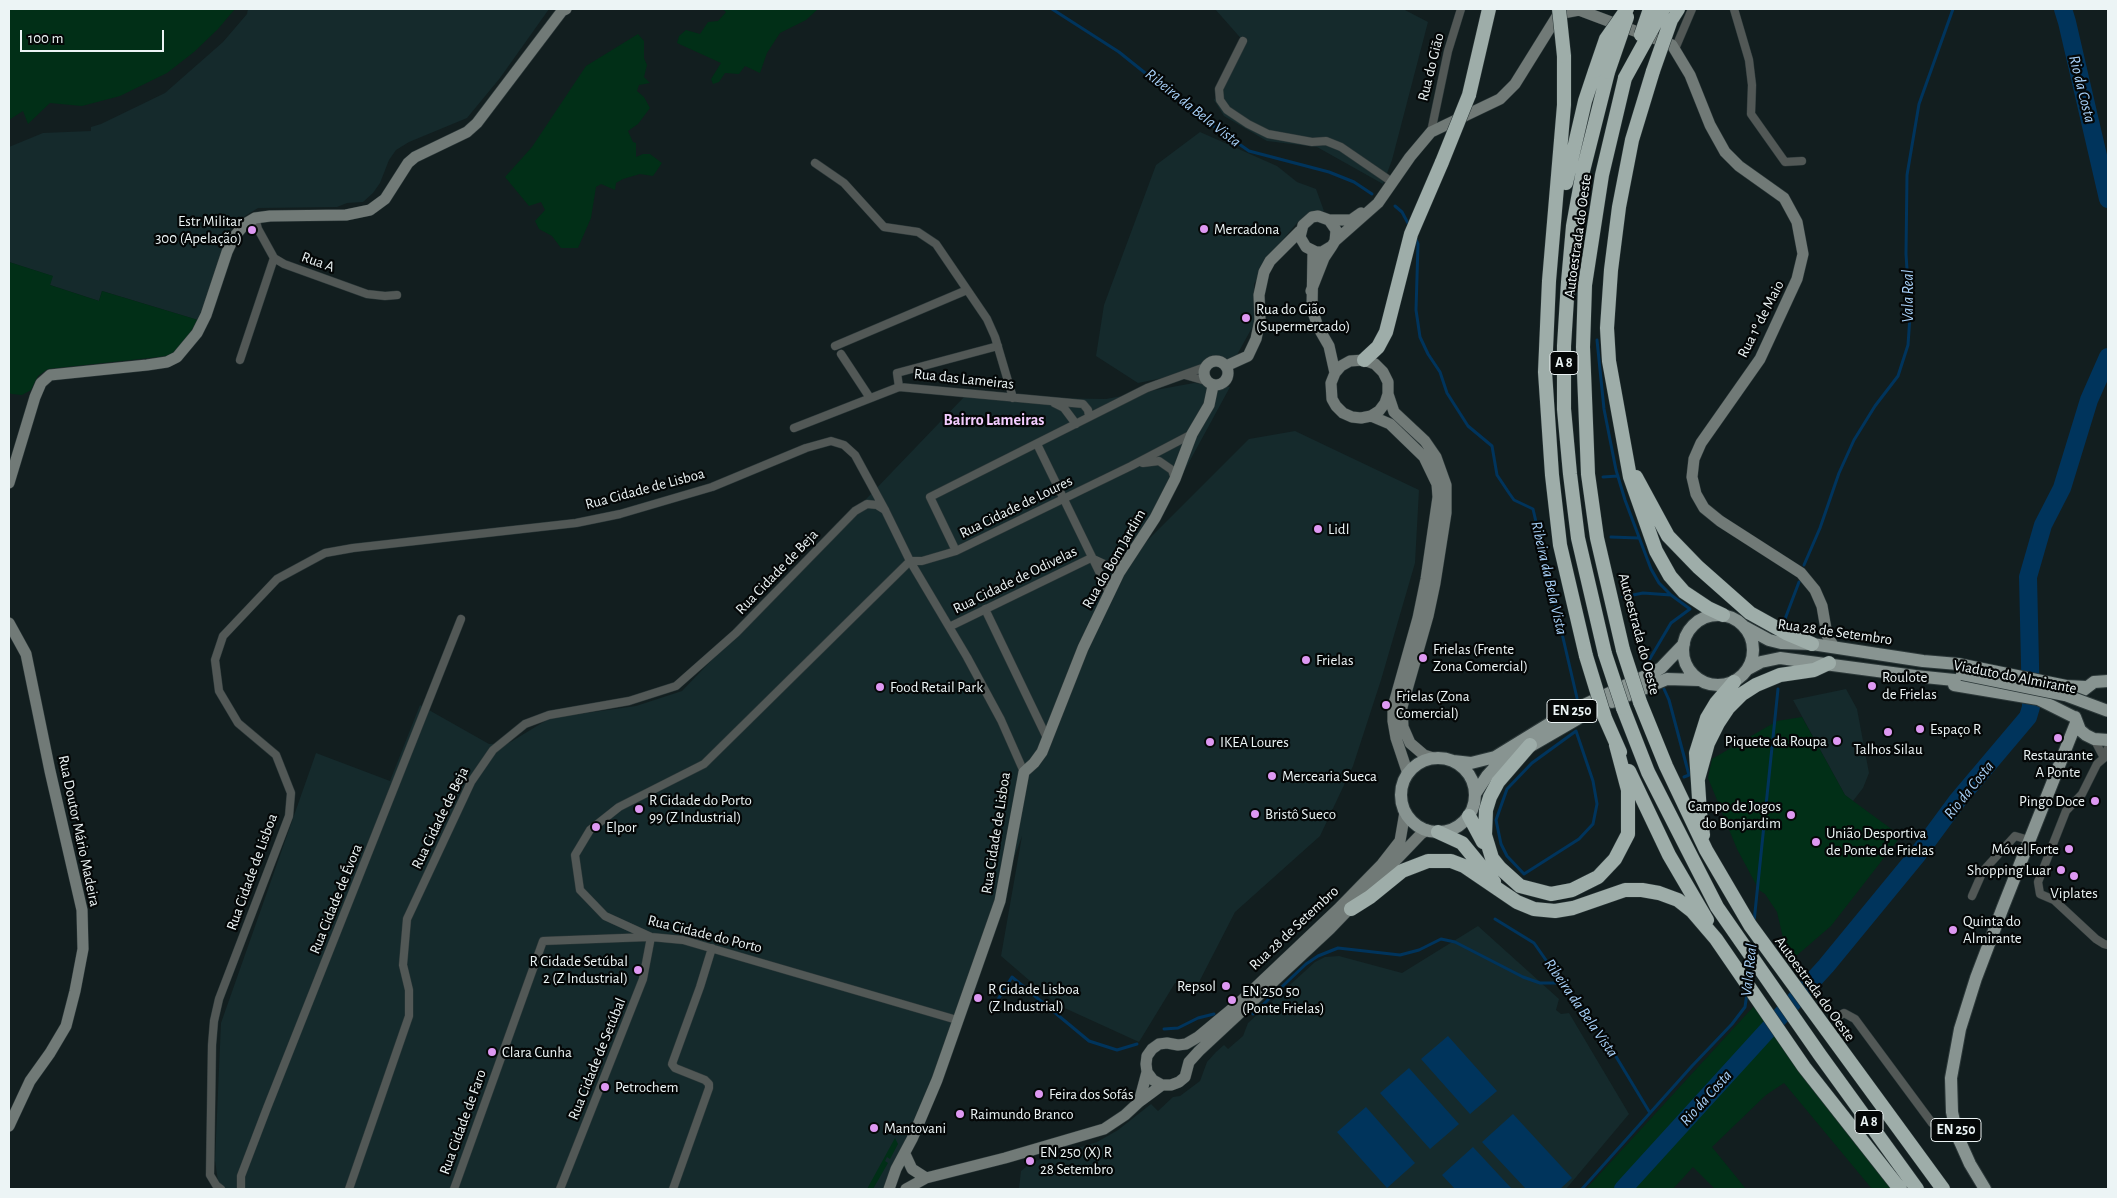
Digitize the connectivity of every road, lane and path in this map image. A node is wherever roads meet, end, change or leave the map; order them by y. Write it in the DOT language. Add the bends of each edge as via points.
graph roads {
  1 [pos="566,9"];
  2 [pos="1461,9"];
  3 [pos="1489,9"];
  4 [pos="1579,9"];
  5 [pos="1628,9"];
  6 [pos="1650,9"];
  7 [pos="1692,9"];
  8 [pos="1734,9"];
  9 [pos="1559,11"];
  10 [pos="1672,11"];
  11 [pos="1598,13"];
  12 [pos="1243,41"];
  13 [pos="1675,49"];
  14 [pos="1602,72"];
  15 [pos="1625,78"];
  16 [pos="1430,132"];
  17 [pos="1802,160"];
  18 [pos="815,163"];
  19 [pos="1392,182"];
  20 [pos="1378,203"];
  21 [pos="255,218"];
  22 [pos="1329,220"];
  23 [pos="1300,230"];
  24 [pos="1334,243"];
  25 [pos="1309,249"];
  26 [pos="1280,252"];
  27 [pos="274,258"];
  28 [pos="1552,258"];
  29 [pos="967,290"];
  30 [pos="1311,291"];
  31 [pos="397,295"];
  32 [pos="835,346"];
  33 [pos="998,346"];
  34 [pos="1329,346"];
  35 [pos="841,354"];
  36 [pos="240,360"];
  37 [pos="1357,361"];
  38 [pos="1226,366"];
  39 [pos="1205,367"];
  40 [pos="1335,373"];
  41 [pos="1185,375"];
  42 [pos="1210,384"];
  43 [pos="899,387"];
  44 [pos="1388,394"];
  45 [pos="870,398"];
  46 [pos="1012,398"];
  47 [pos="1049,401"];
  48 [pos="1089,416"];
  49 [pos="1371,416"];
  50 [pos="1076,424"];
  51 [pos="794,428"];
  52 [pos="1192,434"];
  53 [pos="1037,444"];
  54 [pos="1628,461"];
  55 [pos="1131,466"];
  56 [pos="1174,479"];
  57 [pos="9,483"];
  58 [pos="1065,498"];
  59 [pos="885,510"];
  60 [pos="956,551"];
  61 [pos="1091,558"];
  62 [pos="910,560"];
  63 [pos="1125,564"];
  64 [pos="1109,592"];
  65 [pos="985,609"];
  66 [pos="1724,616"];
  67 [pos="461,619"];
  68 [pos="9,623"];
  69 [pos="951,626"];
  70 [pos="1745,627"];
  71 [pos="1684,644"];
  72 [pos="1812,644"];
  73 [pos="1834,647"];
  74 [pos="1923,662"];
  75 [pos="1828,663"];
  76 [pos="1748,669"];
  77 [pos="1915,676"];
  78 [pos="1963,677"];
  79 [pos="2106,679"];
  80 [pos="1700,680"];
  81 [pos="1734,682"];
  82 [pos="2086,687"];
  83 [pos="2108,711"];
  84 [pos="2108,716"];
  85 [pos="2075,720"];
  86 [pos="2090,737"];
  87 [pos="1048,740"];
  88 [pos="2108,740"];
  89 [pos="1616,744"];
  90 [pos="1530,745"];
  91 [pos="2069,746"];
  92 [pos="2108,748"];
  93 [pos="1434,758"];
  94 [pos="2104,758"];
  95 [pos="1454,761"];
  96 [pos="1024,772"];
  97 [pos="1408,774"];
  98 [pos="1698,779"];
  99 [pos="1475,794"];
  100 [pos="1405,812"];
  101 [pos="1468,816"];
  102 [pos="1433,831"];
  103 [pos="2029,840"];
  104 [pos="1706,850"];
  105 [pos="1492,858"];
  106 [pos="1502,893"];
  107 [pos="1972,896"];
  108 [pos="1351,909"];
  109 [pos="651,937"];
  110 [pos="1716,939"];
  111 [pos="2108,945"];
  112 [pos="712,948"];
  113 [pos="1839,1016"];
  114 [pos="957,1020"];
  115 [pos="1178,1046"];
  116 [pos="1189,1062"];
  117 [pos="1147,1072"];
  118 [pos="1162,1085"];
  119 [pos="1138,1102"];
  120 [pos="9,1126"];
  121 [pos="1957,1135"];
  122 [pos="905,1154"];
  123 [pos="926,1178"];
  124 [pos="222,1189"];
  125 [pos="241,1189"];
  126 [pos="348,1189"];
  127 [pos="454,1189"];
  128 [pos="560,1189"];
  129 [pos="673,1189"];
  130 [pos="889,1189"];
  131 [pos="906,1189"];
  132 [pos="1900,1189"];
  133 [pos="1917,1189"];
  134 [pos="1943,1189"];
  135 [pos="1985,1189"];
  1 -- 21 [label="street" via="477,123 467,132 415,157 386,199 370,210 346,215"];
  2 -- 16 [label="street, Rua do Gião"];
  3 -- 37 [label="highway, bridge" via="1469,95 1411,234 1386,332 1378,347"];
  4 -- 9 [label="street"];
  4 -- 11 [label="street"];
  5 -- 14 [label="highway, bridge" via="1606,38"];
  6 -- 15 [label="highway, Autoestrada do Oeste / A 8, bridge"];
  7 -- 13 [label="street"];
  8 -- 17 [label="street" via="1750,60 1751,114 1785,162"];
  9 -- 16 [label="street" via="1515,84 1500,99"];
  9 -- 28 [label="highway, bridge" via="1564,56 1564,106"];
  10 -- 15 [label="highway, bridge"];
  10 -- 54 [label="highway, bridge" via="1632,140 1611,270 1607,328 1609,361"];
  11 -- 13 [label="street"];
  12 -- 19 [label="street" via="1219,89 1220,100 1227,110 1268,134 1336,145"];
  13 -- 73 [label="street, Rua 1º de Maio" via="1725,152 1784,198 1797,222 1803,254 1798,279 1760,359 1701,443 1694,459 1692,477 1696,494 1704,508 1727,527 1801,574 1815,590 1822,606 1827,634"];
  14 -- 28 [label="highway" via="1585,101"];
  14 -- 133 [label="highway, Autoestrada do Oeste / A 8, bridge" via="1573,226 1564,346 1564,409 1578,538 1605,654 1648,772 1717,907"];
  15 -- 104 [label="highway, Autoestrada do Oeste / A 8, bridge" via="1599,193 1585,285 1583,347 1588,474 1596,538 1623,650 1666,766"];
  16 -- 19 [label="street"];
  18 -- 29 [label="street" via="844,183 884,226 918,232 936,244"];
  19 -- 20 [label="street"];
  20 -- 22 [label="street" via="1351,220"];
  20 -- 24 [label="street"];
  21 -- 27 [label="street"];
  21 -- 57 [label="street" via="244,224 234,237 206,315 197,333 177,357 147,365 50,374 41,383"];
  22 -- 23 [label="street" via="1312,217"];
  22 -- 24 [label="street" via="1336,230"];
  23 -- 25 [label="street" via="1302,242"];
  23 -- 26 [label="street"];
  24 -- 25 [label="street" via="1322,252"];
  24 -- 30 [label="street" via="1324,258"];
  25 -- 26 [label="street"];
  25 -- 30 [label="street"];
  26 -- 38 [label="street" via="1264,272 1259,295 1260,320 1248,356"];
  27 -- 31 [label="street, Rua A" via="367,294"];
  27 -- 36 [label="street"];
  28 -- 89 [label="highway, bridge" via="1545,372 1560,544 1586,656"];
  29 -- 32 [label="street"];
  29 -- 33 [label="street" via="987,319"];
  30 -- 34 [label="street" via="1312,309"];
  33 -- 43 [label="street" via="897,373"];
  33 -- 46 [label="street"];
  34 -- 37 [label="street"];
  34 -- 40 [label="street"];
  35 -- 45 [label="street"];
  37 -- 40 [label="street" via="1341,366"];
  37 -- 44 [label="street" via="1375,364 1383,372 1388,382"];
  38 -- 39 [label="street" via="1216,361"];
  38 -- 42 [label="street, Rua do Bom Jardim" via="1229,374 1225,382 1222,385"];
  39 -- 41 [label="street"];
  39 -- 42 [label="street, Rua do Bom Jardim" via="1203,374"];
  40 -- 49 [label="street" via="1330,391 1336,406 1352,417"];
  41 -- 42 [label="street"];
  41 -- 48 [label="street" via="1147,388"];
  42 -- 52 [label="street, Rua do Bom Jardim" via="1209,405"];
  43 -- 45 [label="street, Rua das Lameiras"];
  43 -- 46 [label="street, Rua das Lameiras"];
  44 -- 49 [label="street" via="1379,411"];
  44 -- 93 [label="street" via="1394,412 1425,441 1436,457 1446,485 1446,513 1435,583 1402,707 1403,727 1410,742"];
  45 -- 51 [label="street, Rua das Lameiras"];
  46 -- 47 [label="street, Rua das Lameiras"];
  47 -- 48 [label="street, Rua das Lameiras" via="1083,404"];
  47 -- 50 [label="street, Rua das Lameiras" via="1064,408"];
  48 -- 50 [label="street"];
  49 -- 97 [label="street" via="1390,424 1424,458 1437,484 1424,589 1393,707 1396,738"];
  50 -- 53 [label="street"];
  52 -- 55 [label="street"];
  52 -- 56 [label="street, Rua do Bom Jardim"];
  53 -- 58 [label="street"];
  53 -- 60 [label="street" via="930,497"];
  54 -- 66 [label="highway" via="1642,516 1670,576 1684,592"];
  54 -- 72 [label="highway" via="1668,536 1698,567 1750,613 1786,634"];
  55 -- 56 [label="street" via="1159,461 1172,470"];
  55 -- 58 [label="street, Rua Cidade de Loures"];
  56 -- 63 [label="street, Rua do Bom Jardim" via="1155,518"];
  58 -- 60 [label="street, Rua Cidade de Loures"];
  58 -- 61 [label="street"];
  59 -- 62 [label="street, Rua Cidade de Lisboa"];
  59 -- 124 [label="street, Rua Cidade de Lisboa" via="855,455 832,441 806,448 712,487 620,514 576,523 324,553 277,579 223,636 215,660 219,691 238,723 276,755 291,793 290,816 219,999 214,1021 210,1175"];
  59 -- 126 [label="street, Rua Cidade de Beja" via="867,504 856,511 736,633 676,686 629,701 549,715 524,724 493,750 471,782 407,919 403,965 409,990 409,1016"];
  60 -- 62 [label="street, Rua Cidade de Loures" via="922,561"];
  61 -- 63 [label="street" via="1114,566"];
  61 -- 64 [label="street"];
  61 -- 65 [label="street, Rua Cidade de Odivelas"];
  62 -- 69 [label="street, Rua Cidade de Lisboa"];
  62 -- 109 [label="street, Rua Cidade do Porto" via="704,764 619,807 590,830 576,855 580,890 605,916"];
  63 -- 64 [label="street, Rua do Bom Jardim"];
  64 -- 87 [label="street, Rua do Bom Jardim" via="1083,648"];
  65 -- 69 [label="street, Rua Cidade de Odivelas"];
  65 -- 87 [label="street"];
  66 -- 70 [label="main road"];
  66 -- 71 [label="main road, EN 250" via="1698,622 1687,634"];
  67 -- 125 [label="street, Rua Cidade de Évora" via="267,1108 241,1176"];
  68 -- 120 [label="street, Rua Doutor Mário Madeira" via="26,654 82,910 83,949 66,1026 30,1081"];
  69 -- 96 [label="street, Rua Cidade de Lisboa" via="1001,720"];
  70 -- 72 [label="main road, Rua 28 de Setembro" via="1769,640"];
  70 -- 76 [label="main road" via="1754,648"];
  71 -- 80 [label="main road" via="1686,664"];
  71 -- 95 [label="main road, EN 250" via="1652,673 1564,714 1495,757 1471,763"];
  72 -- 73 [label="main road, Rua 28 de Setembro"];
  73 -- 74 [label="main road, Rua 28 de Setembro"];
  74 -- 78 [label="main road, Viaduto do Almirante"];
  74 -- 82 [label="main road" via="1958,664 2066,686"];
  75 -- 76 [label="main road" via="1780,658"];
  75 -- 77 [label="main road"];
  75 -- 98 [label="highway" via="1814,670 1780,675 1756,684 1742,694 1718,723 1708,743"];
  76 -- 81 [label="main road"];
  77 -- 78 [label="main road, Viaduto do Almirante"];
  77 -- 85 [label="main road" via="2038,700"];
  78 -- 83 [label="main road, Viaduto do Almirante, bridge" via="2065,695"];
  78 -- 84 [label="main road, Viaduto do Almirante" via="2064,701"];
  79 -- 82 [label="main road"];
  80 -- 81 [label="main road, EN 250" via="1723,685"];
  80 -- 90 [label="main road, EN 250" via="1678,678 1659,681 1590,711"];
  81 -- 98 [label="highway" via="1707,718 1696,753"];
  82 -- 85 [label="main road" via="2076,700"];
  85 -- 86 [label="main road" via="2080,730"];
  85 -- 91 [label="main road"];
  86 -- 88 [label="main road"];
  86 -- 91 [label="main road" via="2077,738"];
  86 -- 94 [label="street"];
  87 -- 96 [label="street, Rua do Bom Jardim" via="1034,764"];
  89 -- 105 [label="highway" via="1628,790 1628,834 1615,859 1598,877 1572,890 1551,894 1520,886"];
  89 -- 110 [label="highway" via="1669,854"];
  90 -- 99 [label="main road, EN 250" via="1496,766"];
  90 -- 105 [label="highway" via="1498,782 1486,810 1484,835"];
  91 -- 103 [label="main road, EN 250"];
  92 -- 94 [label="street"];
  93 -- 95 [label="main road, EN 250"];
  93 -- 97 [label="main road" via="1415,766"];
  94 -- 111 [label="street" via="2097,764 2082,794 2066,811 2038,882 2040,894 2054,900 2096,939"];
  95 -- 99 [label="main road" via="1469,775"];
  96 -- 114 [label="street, Rua Cidade de Lisboa" via="1000,901"];
  97 -- 100 [label="main road" via="1401,792"];
  98 -- 104 [label="highway"];
  99 -- 101 [label="main road, EN 250" via="1474,806"];
  100 -- 102 [label="main road" via="1418,826"];
  100 -- 115 [label="street, Rua 28 de Setembro" via="1400,841 1364,883 1230,1011 1198,1037"];
  101 -- 102 [label="main road" via="1450,830"];
  101 -- 105 [label="highway"];
  102 -- 106 [label="highway" via="1462,843"];
  102 -- 108 [label="street, Rua 28 de Setembro" via="1420,834"];
  103 -- 107 [label="street" via="2015,836 1983,871"];
  103 -- 121 [label="main road, EN 250" via="1960,1029 1952,1078 1952,1112"];
  104 -- 134 [label="highway, Autoestrada do Oeste / A 8" via="1750,925"];
  106 -- 108 [label="highway" via="1464,866 1451,862 1428,862 1402,871"];
  106 -- 110 [label="highway" via="1534,909 1555,911 1625,890 1660,892 1692,911"];
  108 -- 116 [label="street, Rua 28 de Setembro"];
  109 -- 112 [label="street, Rua Cidade do Porto" via="683,940"];
  109 -- 127 [label="street, Rua Cidade de Faro" via="543,941"];
  109 -- 128 [label="street, Rua Cidade de Setúbal" via="643,979"];
  110 -- 132 [label="highway" via="1804,1067"];
  112 -- 114 [label="street, Rua Cidade do Porto"];
  112 -- 129 [label="street" via="672,1064 706,1080 709,1088"];
  113 -- 121 [label="street" via="1844,1013 1855,1018 1932,1123"];
  114 -- 122 [label="street, Rua Cidade de Lisboa" via="937,1080"];
  115 -- 116 [label="street"];
  115 -- 117 [label="street, Rua 28 de Setembro" via="1159,1044 1152,1049 1147,1056"];
  116 -- 118 [label="street, Rua 28 de Setembro" via="1185,1076 1179,1082"];
  117 -- 118 [label="street"];
  117 -- 119 [label="street, Rua 28 de Setembro"];
  118 -- 119 [label="street, Rua 28 de Setembro"];
  119 -- 123 [label="street, Rua 28 de Setembro" via="1104,1129"];
  121 -- 135 [label="main road, EN 250"];
  122 -- 123 [label="street" via="912,1169"];
  122 -- 130 [label="street, Rua Cidade de Lisboa"];
  123 -- 131 [label="street, Rua 28 de Setembro"];
}
